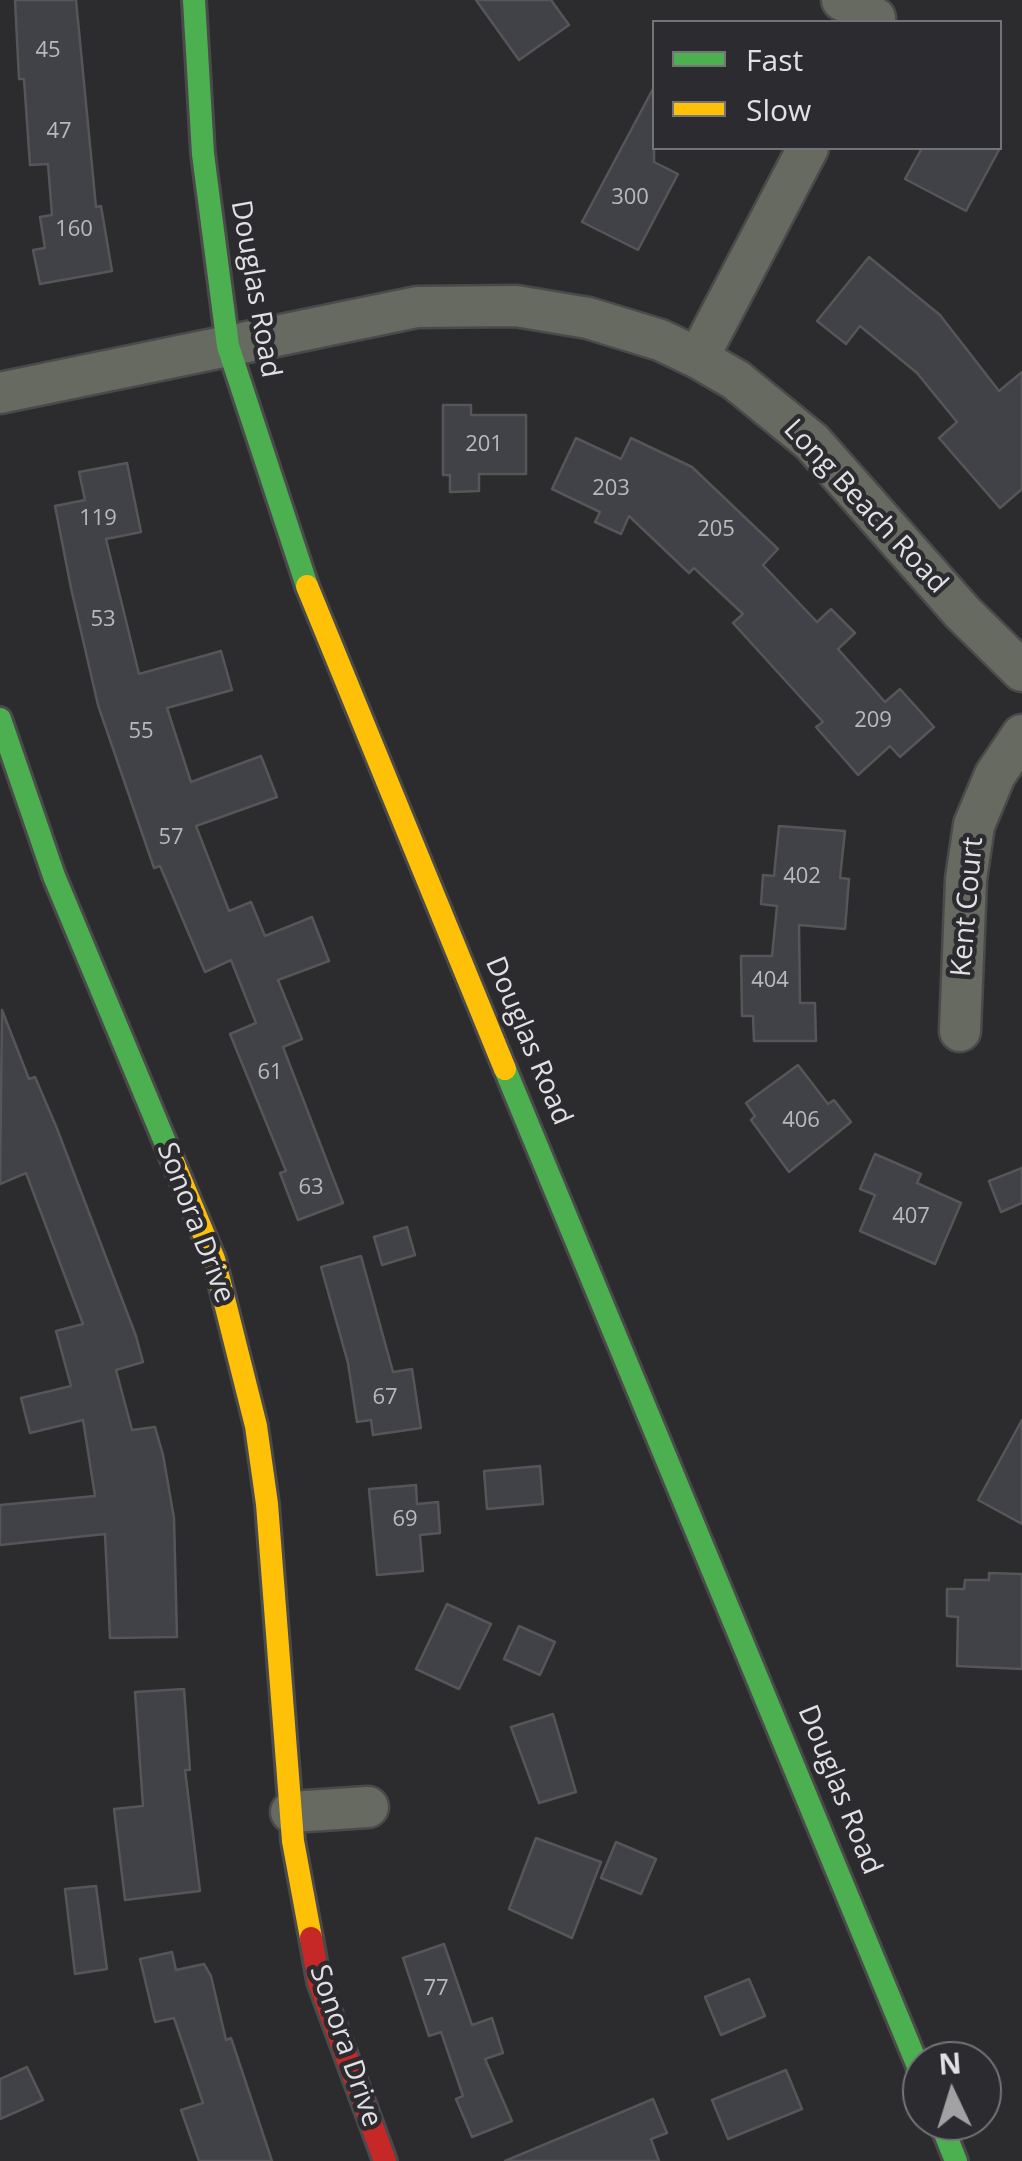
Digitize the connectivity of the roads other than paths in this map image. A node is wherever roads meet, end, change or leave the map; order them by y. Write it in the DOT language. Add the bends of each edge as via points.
graph roads {
  1 [pos="194,0"];
  2 [pos="807,150"];
  3 [pos="228,346"];
  4 [pos="698,358"];
  5 [pos="0,394"];
  6 [pos="1022,671"];
  7 [pos="0,720"];
  8 [pos="1022,735"];
  9 [pos="960,1031"];
  10 [pos="368,1807"];
  11 [pos="290,1812"];
  12 [pos="908,2041"];
  13 [pos="386,2161"];
  1 -- 3 [label="street, Douglas Road" via="203,154"];
  2 -- 4 [label="street"];
  3 -- 4 [label="street, Long Beach Road" via="417,307 516,306 588,318"];
  3 -- 5 [label="street, Long Beach Road"];
  3 -- 12 [label="street, Douglas Road" via="313,606"];
  4 -- 6 [label="street, Long Beach Road" via="812,442"];
  7 -- 11 [label="street, Sonora Drive" via="54,876 227,1302 267,1504"];
  8 -- 9 [label="street, Kent Court" via="995,775 974,826"];
  10 -- 11 [label="street"];
  11 -- 13 [label="street, Sonora Drive" via="319,1982"];
}
